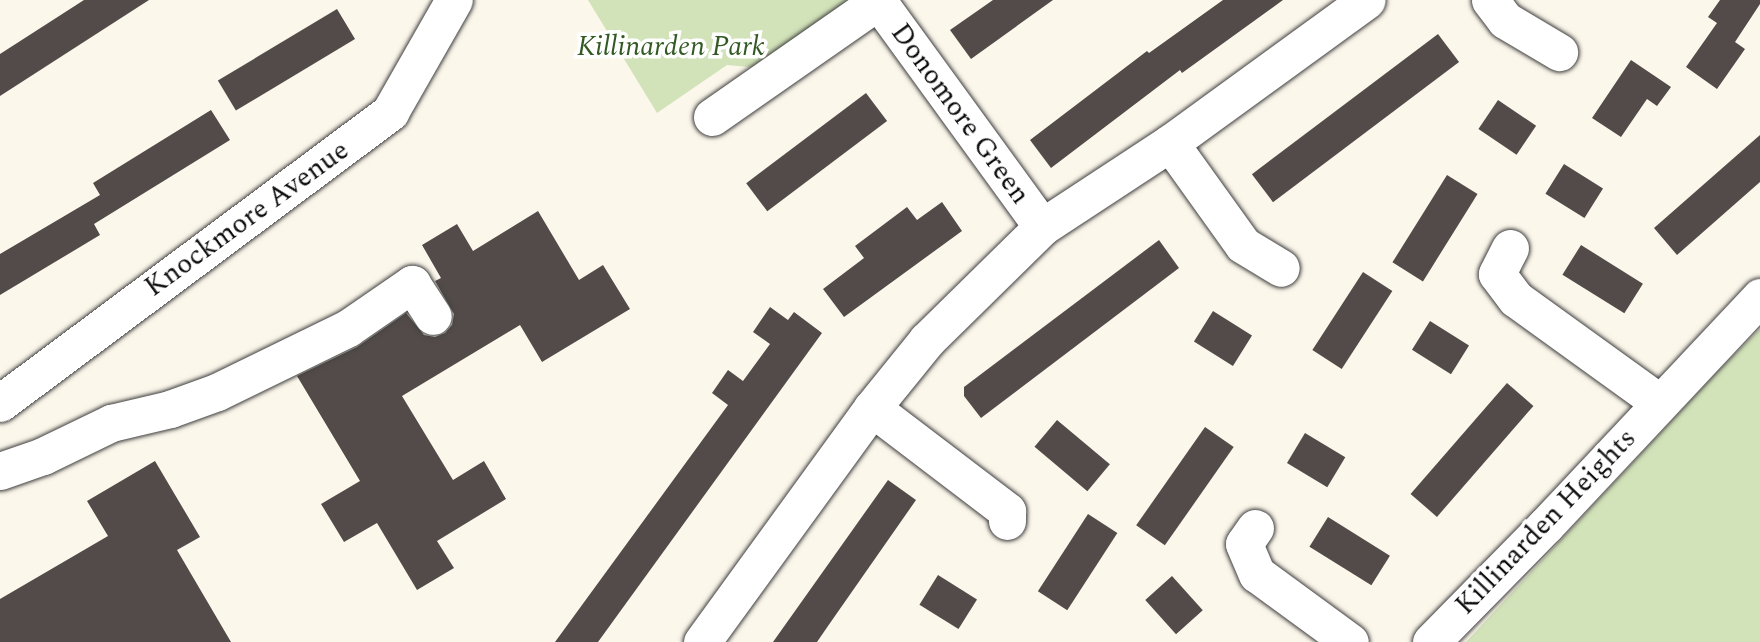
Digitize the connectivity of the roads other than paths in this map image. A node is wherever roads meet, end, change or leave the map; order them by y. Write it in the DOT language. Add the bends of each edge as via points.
graph roads {
  1 [pos="454,0"];
  2 [pos="1367,0"];
  3 [pos="1490,0"];
  4 [pos="879,1"];
  5 [pos="1559,52"];
  6 [pos="712,117"];
  7 [pos="1170,143"];
  8 [pos="1042,227"];
  9 [pos="1510,248"];
  10 [pos="1281,268"];
  11 [pos="1760,297"];
  12 [pos="433,316"];
  13 [pos="1659,402"];
  14 [pos="0,403"];
  15 [pos="873,408"];
  16 [pos="0,471"];
  17 [pos="1007,521"];
  18 [pos="1255,528"];
  19 [pos="702,642"];
  20 [pos="1350,642"];
  21 [pos="1431,642"];
  1 -- 14 [label="street, Knockmore Avenue" via="390,112"];
  2 -- 7 [label="street"];
  3 -- 5 [label="street" via="1505,20"];
  4 -- 6 [label="street, Donomore Green"];
  4 -- 8 [label="street, Donomore Green"];
  7 -- 8 [label="street"];
  7 -- 10 [label="street" via="1243,245"];
  8 -- 15 [label="street" via="927,340"];
  9 -- 13 [label="street, Killinarden Heights" via="1497,274 1516,299"];
  11 -- 13 [label="street, Killinarden Heights"];
  12 -- 16 [label="street" via="412,284 348,328 217,392 111,423"];
  13 -- 21 [label="street, Killinarden Heights"];
  15 -- 17 [label="street" via="1007,511"];
  15 -- 19 [label="street"];
  18 -- 20 [label="street" via="1244,544 1257,574"];
}
